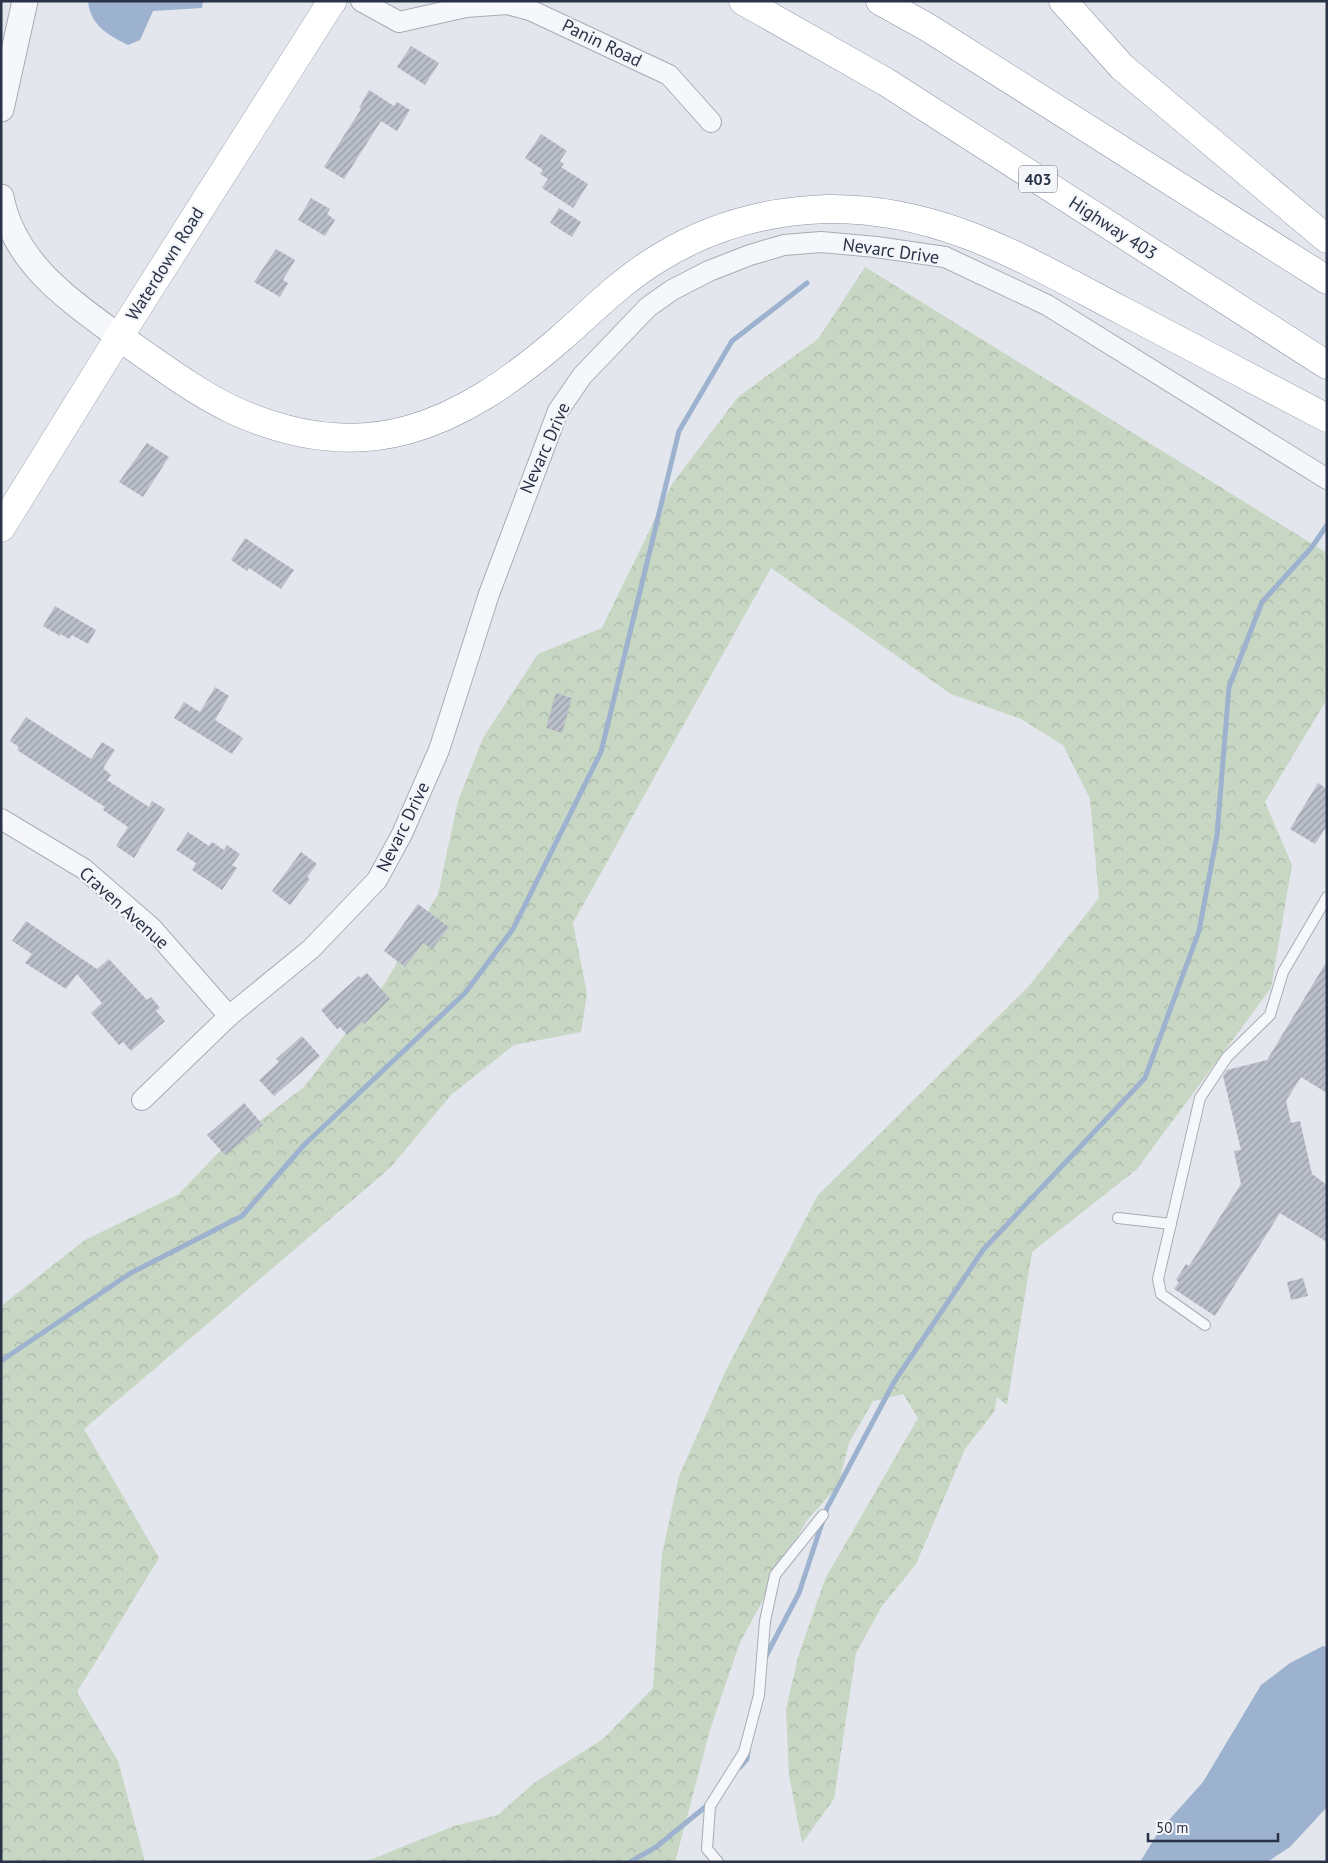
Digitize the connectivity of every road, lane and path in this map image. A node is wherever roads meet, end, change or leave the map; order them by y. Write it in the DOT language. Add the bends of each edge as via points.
graph roads {
  1 [pos="25,1"];
  2 [pos="332,1"];
  3 [pos="361,1"];
  4 [pos="743,1"];
  5 [pos="880,1"];
  6 [pos="1063,1"];
  7 [pos="1,109"];
  8 [pos="711,122"];
  9 [pos="1,197"];
  10 [pos="1327,239"];
  11 [pos="1327,280"];
  12 [pos="119,337"];
  13 [pos="1327,365"];
  14 [pos="1327,418"];
  15 [pos="1327,480"];
  16 [pos="1,528"];
  17 [pos="1,819"];
  18 [pos="1327,897"];
  19 [pos="229,1016"];
  20 [pos="142,1100"];
  21 [pos="1118,1218"];
  22 [pos="1170,1224"];
  23 [pos="1205,1325"];
  24 [pos="823,1515"];
  25 [pos="718,1862"];
  1 -- 7 [label="street"];
  2 -- 12 [label="main road, Waterdown Road"];
  3 -- 8 [label="street, Panin Road" via="399,22 466,7 507,4 530,10 669,75"];
  4 -- 13 [label="main road, Highway 403 / 403" via="886,82"];
  5 -- 11 [label="main road" via="928,28"];
  6 -- 10 [label="main road" via="1122,67"];
  9 -- 12 [label="street" via="10,227 36,268 56,289"];
  12 -- 14 [label="main road" via="232,409 286,429 316,436 377,438 430,424 487,395 539,356 610,294 656,259 684,243 764,216 798,211 856,210 890,213 948,227 1009,252"];
  12 -- 16 [label="main road, Waterdown Road"];
  15 -- 19 [label="street, Nevarc Drive" via="1047,305 945,257 830,243 784,245 710,271 672,290 648,307 582,376 558,411 489,594 439,750 402,834 377,880 311,949"];
  17 -- 19 [label="street, Craven Avenue" via="84,869 152,928"];
  18 -- 22 [label="lane" via="1283,972 1270,1015 1227,1058 1200,1098"];
  19 -- 20 [label="street, Nevarc Drive"];
  21 -- 22 [label="lane"];
  22 -- 23 [label="lane" via="1158,1279 1160,1294"];
  24 -- 25 [label="lane" via="775,1575 765,1621 759,1695 744,1752 710,1806 707,1849"];
}
